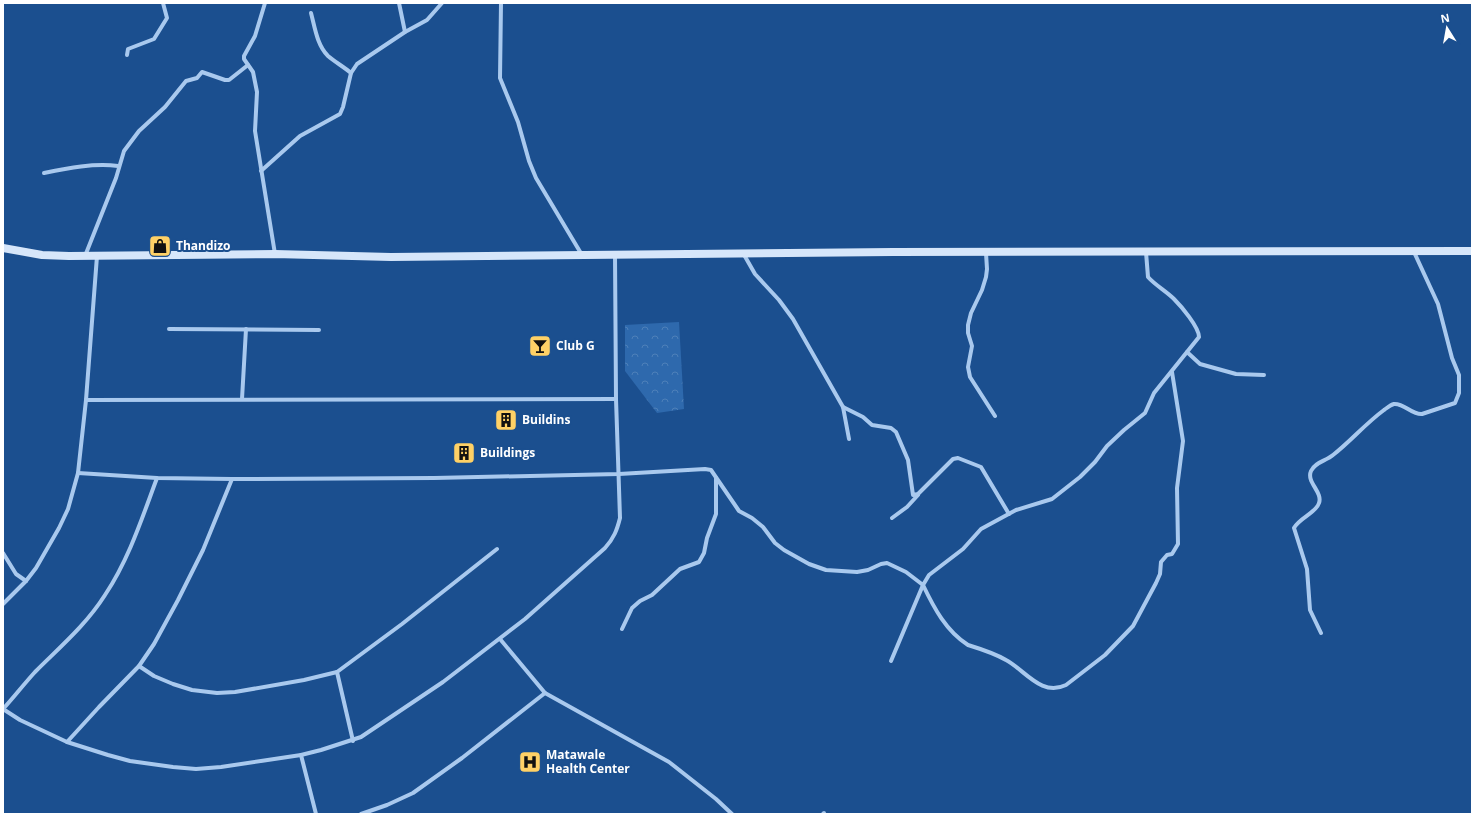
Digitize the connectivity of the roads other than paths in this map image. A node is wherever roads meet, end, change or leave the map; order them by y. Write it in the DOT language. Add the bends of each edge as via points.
graph roads {
  1 [pos="163,3"];
  2 [pos="265,3"];
  3 [pos="399,3"];
  4 [pos="442,3"];
  5 [pos="501,3"];
  6 [pos="311,13"];
  7 [pos="405,32"];
  8 [pos="127,55"];
  9 [pos="248,65"];
  10 [pos="351,73"];
  11 [pos="118,166"];
  12 [pos="261,171"];
  13 [pos="44,174"];
  14 [pos="3,248"];
  15 [pos="1414,251"];
  16 [pos="1472,251"];
  17 [pos="986,252"];
  18 [pos="1146,252"];
  19 [pos="743,253"];
  20 [pos="275,254"];
  21 [pos="615,255"];
  22 [pos="85,256"];
  23 [pos="97,256"];
  24 [pos="583,256"];
  25 [pos="169,329"];
  26 [pos="246,329"];
  27 [pos="319,330"];
  28 [pos="1187,352"];
  29 [pos="1172,372"];
  30 [pos="1264,376"];
  31 [pos="242,399"];
  32 [pos="616,399"];
  33 [pos="86,400"];
  34 [pos="843,407"];
  35 [pos="995,416"];
  36 [pos="849,439"];
  37 [pos="78,473"];
  38 [pos="619,474"];
  39 [pos="716,477"];
  40 [pos="157,478"];
  41 [pos="232,479"];
  42 [pos="918,494"];
  43 [pos="1008,514"];
  44 [pos="892,518"];
  45 [pos="497,549"];
  46 [pos="3,553"];
  47 [pos="26,581"];
  48 [pos="923,585"];
  49 [pos="3,604"];
  50 [pos="622,629"];
  51 [pos="1320,633"];
  52 [pos="500,639"];
  53 [pos="891,661"];
  54 [pos="139,666"];
  55 [pos="337,672"];
  56 [pos="545,693"];
  57 [pos="3,709"];
  58 [pos="353,741"];
  59 [pos="67,742"];
  60 [pos="301,755"];
  61 [pos="316,814"];
  62 [pos="361,814"];
  63 [pos="732,814"];
  1 -- 8 [label="street" via="167,18 159,32 154,39 128,49"];
  2 -- 9 [label="street" via="255,36 244,56"];
  3 -- 7 [label="street"];
  4 -- 7 [label="street" via="427,20"];
  5 -- 24 [label="street" via="500,78 503,89 518,122 536,178"];
  6 -- 10 [label="street" via="322,49"];
  7 -- 10 [label="street" via="357,64"];
  9 -- 11 [label="street" via="229,80 202,72 197,78 186,81 165,107 139,131 124,151"];
  9 -- 12 [label="street" via="257,92 256,131"];
  10 -- 12 [label="street" via="340,114 300,136"];
  11 -- 13 [label="street" via="66,168"];
  11 -- 22 [label="street" via="116,178"];
  12 -- 20 [label="street"];
  14 -- 22 [label="main road" via="42,255"];
  15 -- 16 [label="main road"];
  15 -- 18 [label="main road"];
  15 -- 51 [label="street" via="1438,304 1459,375 1459,393 1455,403 1422,414 1397,404 1389,406 1366,423 1335,454 1312,470 1311,480 1320,502 1294,528 1307,569 1310,610"];
  17 -- 18 [label="main road"];
  17 -- 19 [label="main road"];
  17 -- 35 [label="street" via="986,277 968,325 972,346 968,367 970,377"];
  18 -- 28 [label="street" via="1148,277 1174,299 1189,316 1198,332 1199,337"];
  19 -- 21 [label="main road"];
  19 -- 34 [label="street" via="755,274 793,319"];
  20 -- 23 [label="main road"];
  20 -- 24 [label="main road" via="391,257"];
  21 -- 24 [label="main road"];
  21 -- 32 [label="street"];
  22 -- 23 [label="main road"];
  23 -- 33 [label="street"];
  25 -- 26 [label="street"];
  26 -- 27 [label="street"];
  26 -- 31 [label="street"];
  28 -- 29 [label="street"];
  28 -- 30 [label="street" via="1196,362 1207,366 1236,374"];
  29 -- 43 [label="street" via="1154,393 1145,413 1107,446 1080,477 1052,499"];
  29 -- 48 [label="street" via="1183,441 1176,498 1178,544 1172,554 1167,555 1161,562 1160,574 1133,626 1105,655 1066,685 1060,688 1046,687 1035,682 1007,660 962,641 939,616"];
  31 -- 32 [label="street"];
  31 -- 33 [label="street"];
  32 -- 38 [label="street"];
  33 -- 37 [label="street"];
  34 -- 36 [label="street"];
  34 -- 42 [label="street" via="863,417 872,425 891,428 896,432 908,460 912,493"];
  37 -- 40 [label="street"];
  37 -- 47 [label="street" via="68,509"];
  38 -- 39 [label="street" via="705,469 711,470"];
  38 -- 41 [label="street"];
  38 -- 52 [label="street" via="620,518 614,539"];
  39 -- 48 [label="street" via="739,511 763,527 784,550 809,564 826,570 857,572 887,563 906,572"];
  39 -- 50 [label="street" via="716,514 699,562 680,570 652,595 640,601 632,608"];
  40 -- 41 [label="street"];
  40 -- 57 [label="street" via="136,534 105,596 85,622"];
  41 -- 54 [label="street" via="203,550 178,600"];
  42 -- 43 [label="street" via="953,459 958,458 981,468"];
  42 -- 44 [label="street" via="907,507"];
  43 -- 48 [label="street" via="981,529 963,549 929,576"];
  45 -- 55 [label="street"];
  46 -- 47 [label="street" via="16,574"];
  47 -- 49 [label="street"];
  48 -- 53 [label="street"];
  52 -- 56 [label="street"];
  52 -- 58 [label="street" via="405,709"];
  54 -- 55 [label="street" via="173,684 192,690 217,693 304,680"];
  54 -- 59 [label="street"];
  55 -- 58 [label="street"];
  56 -- 62 [label="street" via="462,758 412,793 394,803"];
  56 -- 63 [label="street" via="669,762"];
  57 -- 59 [label="street"];
  58 -- 60 [label="street"];
  59 -- 60 [label="street" via="130,761 196,769"];
  60 -- 61 [label="street"];
}
